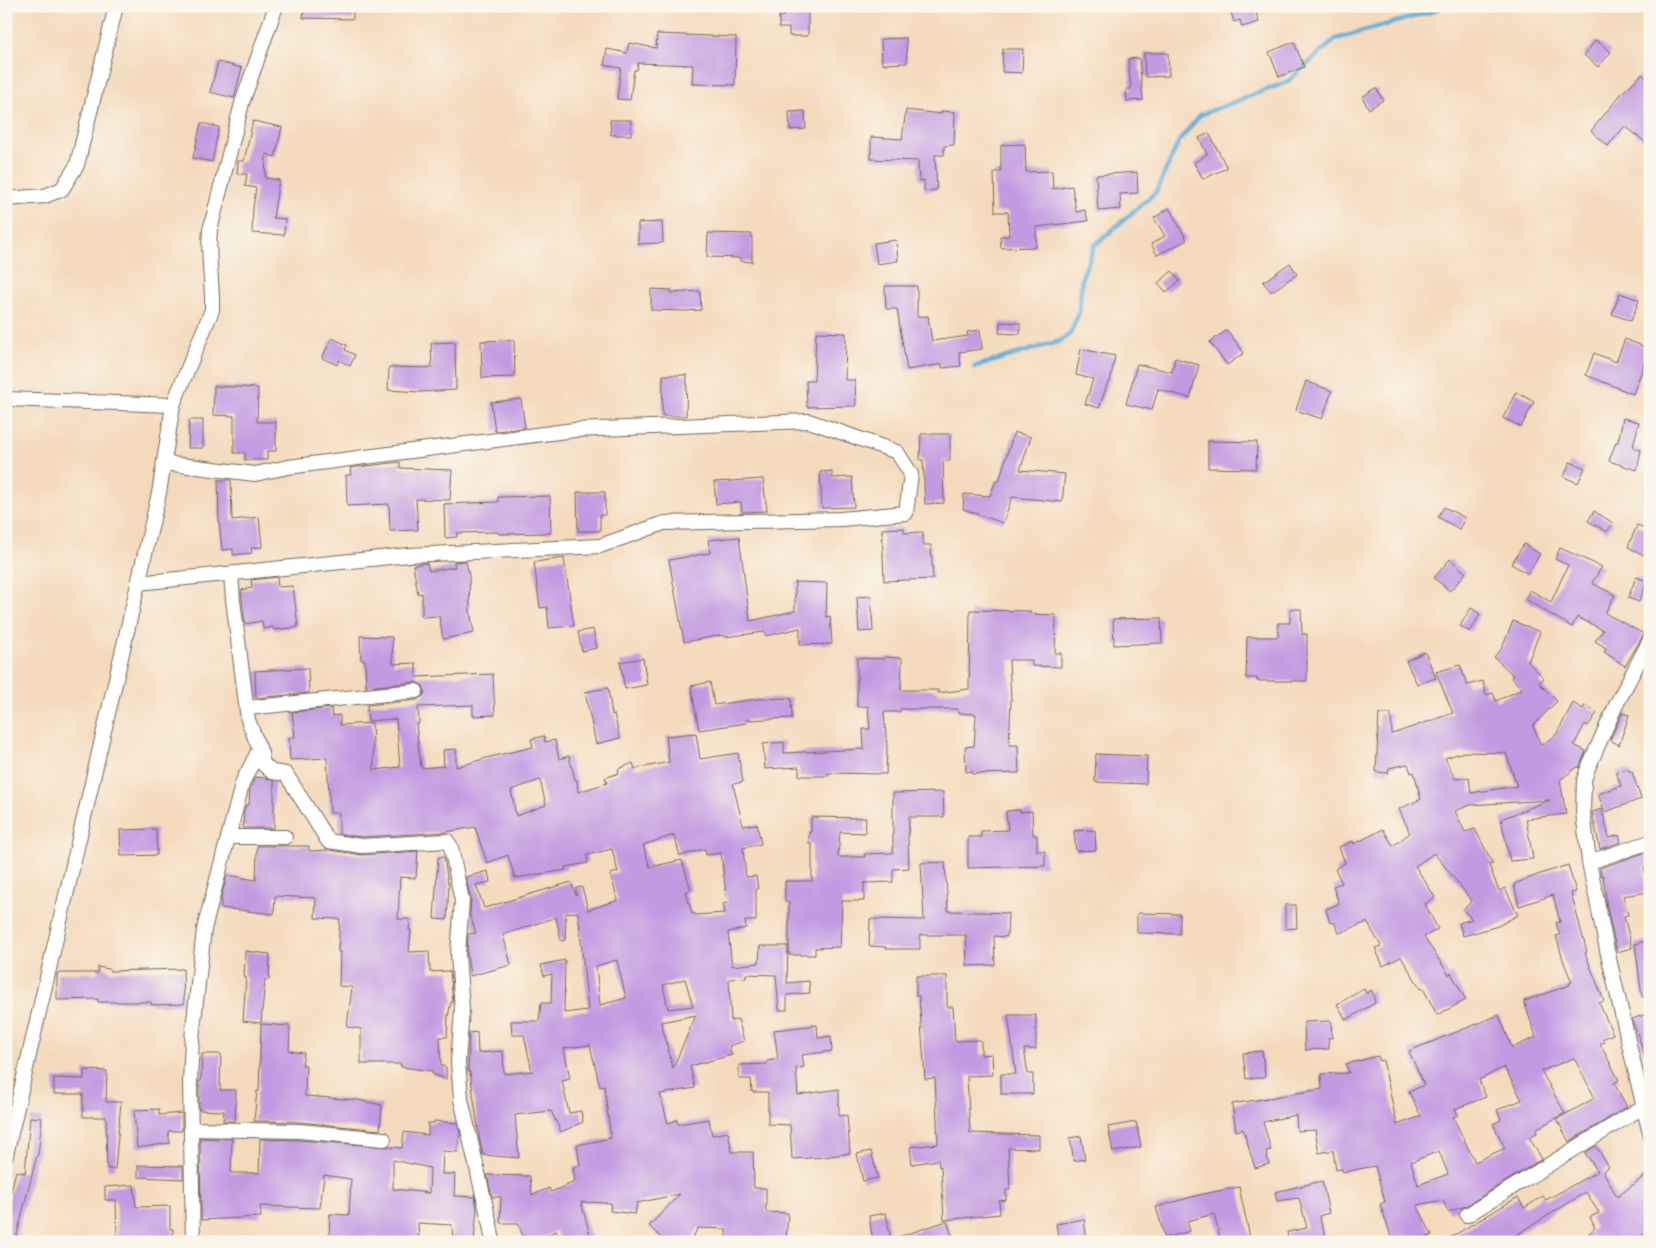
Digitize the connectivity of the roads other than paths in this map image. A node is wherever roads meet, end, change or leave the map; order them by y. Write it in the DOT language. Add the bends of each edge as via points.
graph roads {
  1 [pos="116,6"];
  2 [pos="276,6"];
  3 [pos="6,198"];
  4 [pos="6,399"];
  5 [pos="173,405"];
  6 [pos="164,463"];
  7 [pos="231,574"];
  8 [pos="138,583"];
  9 [pos="1650,640"];
  10 [pos="416,691"];
  11 [pos="247,708"];
  12 [pos="259,750"];
  13 [pos="228,837"];
  14 [pos="285,837"];
  15 [pos="1650,842"];
  16 [pos="1589,862"];
  17 [pos="1643,1106"];
  18 [pos="191,1129"];
  19 [pos="1650,1134"];
  20 [pos="384,1139"];
  21 [pos="6,1155"];
  22 [pos="1467,1216"];
  23 [pos="193,1242"];
  24 [pos="493,1242"];
  1 -- 3 [label="street" via="77,165 62,189 45,196"];
  2 -- 5 [label="street" via="242,103 210,230 212,310"];
  4 -- 5 [label="street"];
  5 -- 6 [label="street"];
  6 -- 7 [label="street" via="255,474 574,430 809,421 897,452 911,474 906,513 842,519 664,523 600,546 409,556"];
  6 -- 8 [label="street"];
  7 -- 8 [label="street"];
  7 -- 11 [label="street"];
  8 -- 21 [label="street"];
  9 -- 16 [label="street" via="1617,703 1584,780 1583,812"];
  10 -- 11 [label="street"];
  11 -- 12 [label="street"];
  12 -- 13 [label="street" via="243,781"];
  12 -- 24 [label="street" via="263,764 272,772 286,774 328,841 362,846 447,841 451,847 462,901 458,954 462,1010 458,1062 461,1100"];
  13 -- 14 [label="street"];
  13 -- 18 [label="street" via="204,929 192,1039"];
  15 -- 16 [label="street"];
  16 -- 17 [label="street"];
  17 -- 19 [label="street"];
  17 -- 22 [label="street"];
  18 -- 20 [label="street" via="299,1131"];
  18 -- 23 [label="street"];
}
